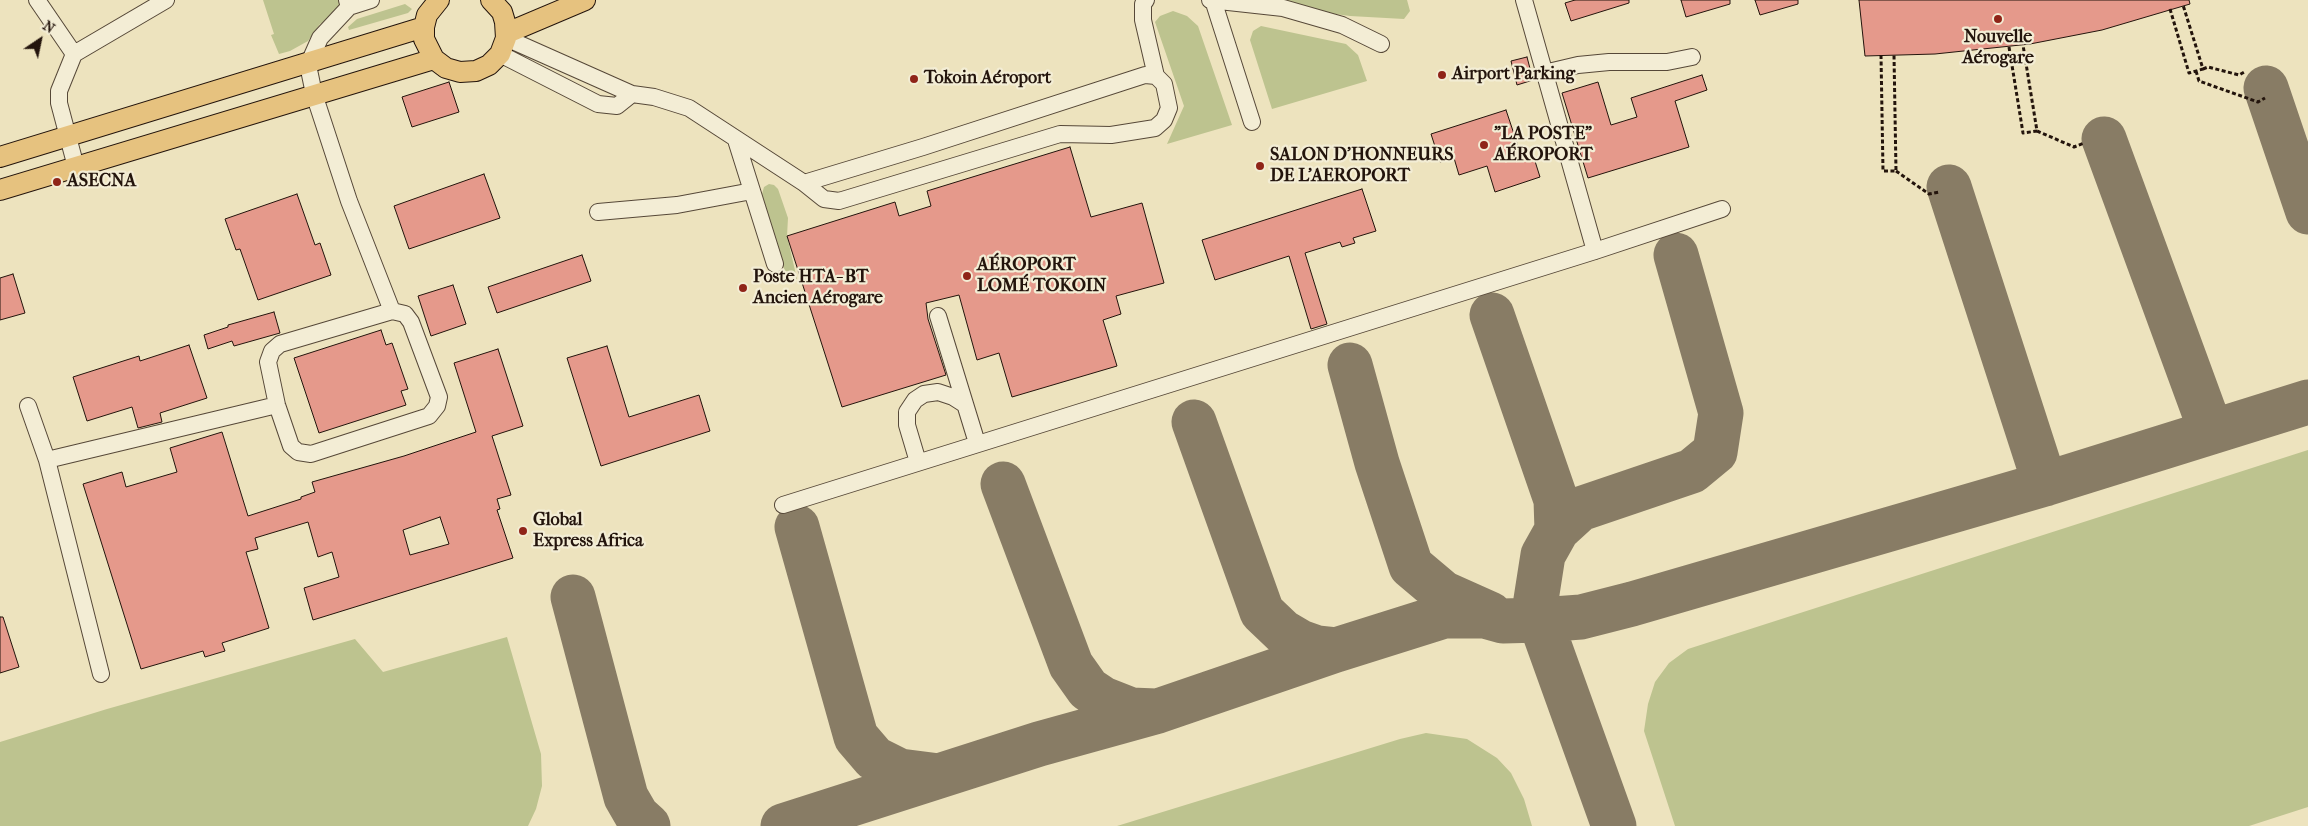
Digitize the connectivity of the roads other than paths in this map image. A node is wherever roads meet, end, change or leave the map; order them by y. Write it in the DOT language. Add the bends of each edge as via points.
graph roads {
  1 [pos="37,0"];
  2 [pos="166,0"];
  3 [pos="371,0"];
  4 [pos="585,0"];
  5 [pos="1146,0"];
  6 [pos="1212,0"];
  7 [pos="1524,0"];
  8 [pos="433,1"];
  9 [pos="498,1"];
  10 [pos="348,4"];
  11 [pos="424,27"];
  12 [pos="504,42"];
  13 [pos="1381,44"];
  14 [pos="74,54"];
  15 [pos="1692,57"];
  16 [pos="434,59"];
  17 [pos="308,64"];
  18 [pos="1544,73"];
  19 [pos="1156,76"];
  20 [pos="314,94"];
  21 [pos="632,94"];
  22 [pos="1252,122"];
  23 [pos="68,137"];
  24 [pos="736,140"];
  25 [pos="0,158"];
  26 [pos="76,167"];
  27 [pos="804,182"];
  28 [pos="0,190"];
  29 [pos="752,191"];
  30 [pos="1722,209"];
  31 [pos="598,212"];
  32 [pos="1595,251"];
  33 [pos="775,264"];
  34 [pos="392,311"];
  35 [pos="938,316"];
  36 [pos="964,404"];
  37 [pos="277,405"];
  38 [pos="28,406"];
  39 [pos="977,443"];
  40 [pos="47,460"];
  41 [pos="918,462"];
  42 [pos="783,505"];
  43 [pos="101,674"];
  1 -- 14 [label="lane"];
  2 -- 14 [label="lane"];
  3 -- 10 [label="lane"];
  4 -- 12 [label="main road"];
  5 -- 19 [label="lane" via="1143,20"];
  6 -- 13 [label="lane" via="1283,8 1342,25"];
  6 -- 22 [label="lane"];
  7 -- 18 [label="lane"];
  8 -- 11 [label="main road"];
  9 -- 12 [label="main road"];
  10 -- 17 [label="lane" via="320,38"];
  11 -- 16 [label="main road" via="426,44"];
  11 -- 17 [label="main road"];
  12 -- 16 [label="main road" via="489,65 476,71 460,72 446,68"];
  12 -- 21 [label="lane"];
  12 -- 21 [label="lane" via="598,104 617,106"];
  14 -- 23 [label="lane" via="59,92"];
  15 -- 18 [label="lane" via="1667,62 1594,64"];
  16 -- 20 [label="main road"];
  17 -- 20 [label="lane"];
  17 -- 23 [label="main road"];
  18 -- 32 [label="lane"];
  19 -- 27 [label="lane" via="1145,75"];
  19 -- 27 [label="lane" via="1164,84 1169,108 1164,120 1155,128 1111,135 1060,134 839,201 824,199"];
  20 -- 26 [label="main road"];
  20 -- 34 [label="lane" via="349,201"];
  21 -- 24 [label="lane" via="689,108"];
  23 -- 25 [label="main road"];
  23 -- 26 [label="lane"];
  24 -- 27 [label="lane"];
  24 -- 29 [label="lane"];
  26 -- 28 [label="main road"];
  29 -- 31 [label="lane" via="677,205"];
  29 -- 33 [label="lane"];
  30 -- 32 [label="lane"];
  32 -- 39 [label="lane"];
  34 -- 37 [label="lane" via="280,344 272,351 268,362"];
  34 -- 37 [label="lane" via="405,314 411,322 439,398 429,416 311,454 298,452 291,446"];
  35 -- 36 [label="lane"];
  36 -- 39 [label="lane"];
  36 -- 41 [label="lane" via="938,392 924,394 915,400 908,412 907,425"];
  37 -- 40 [label="lane"];
  38 -- 40 [label="lane"];
  39 -- 41 [label="lane"];
  40 -- 43 [label="lane"];
  41 -- 42 [label="lane"];
}
